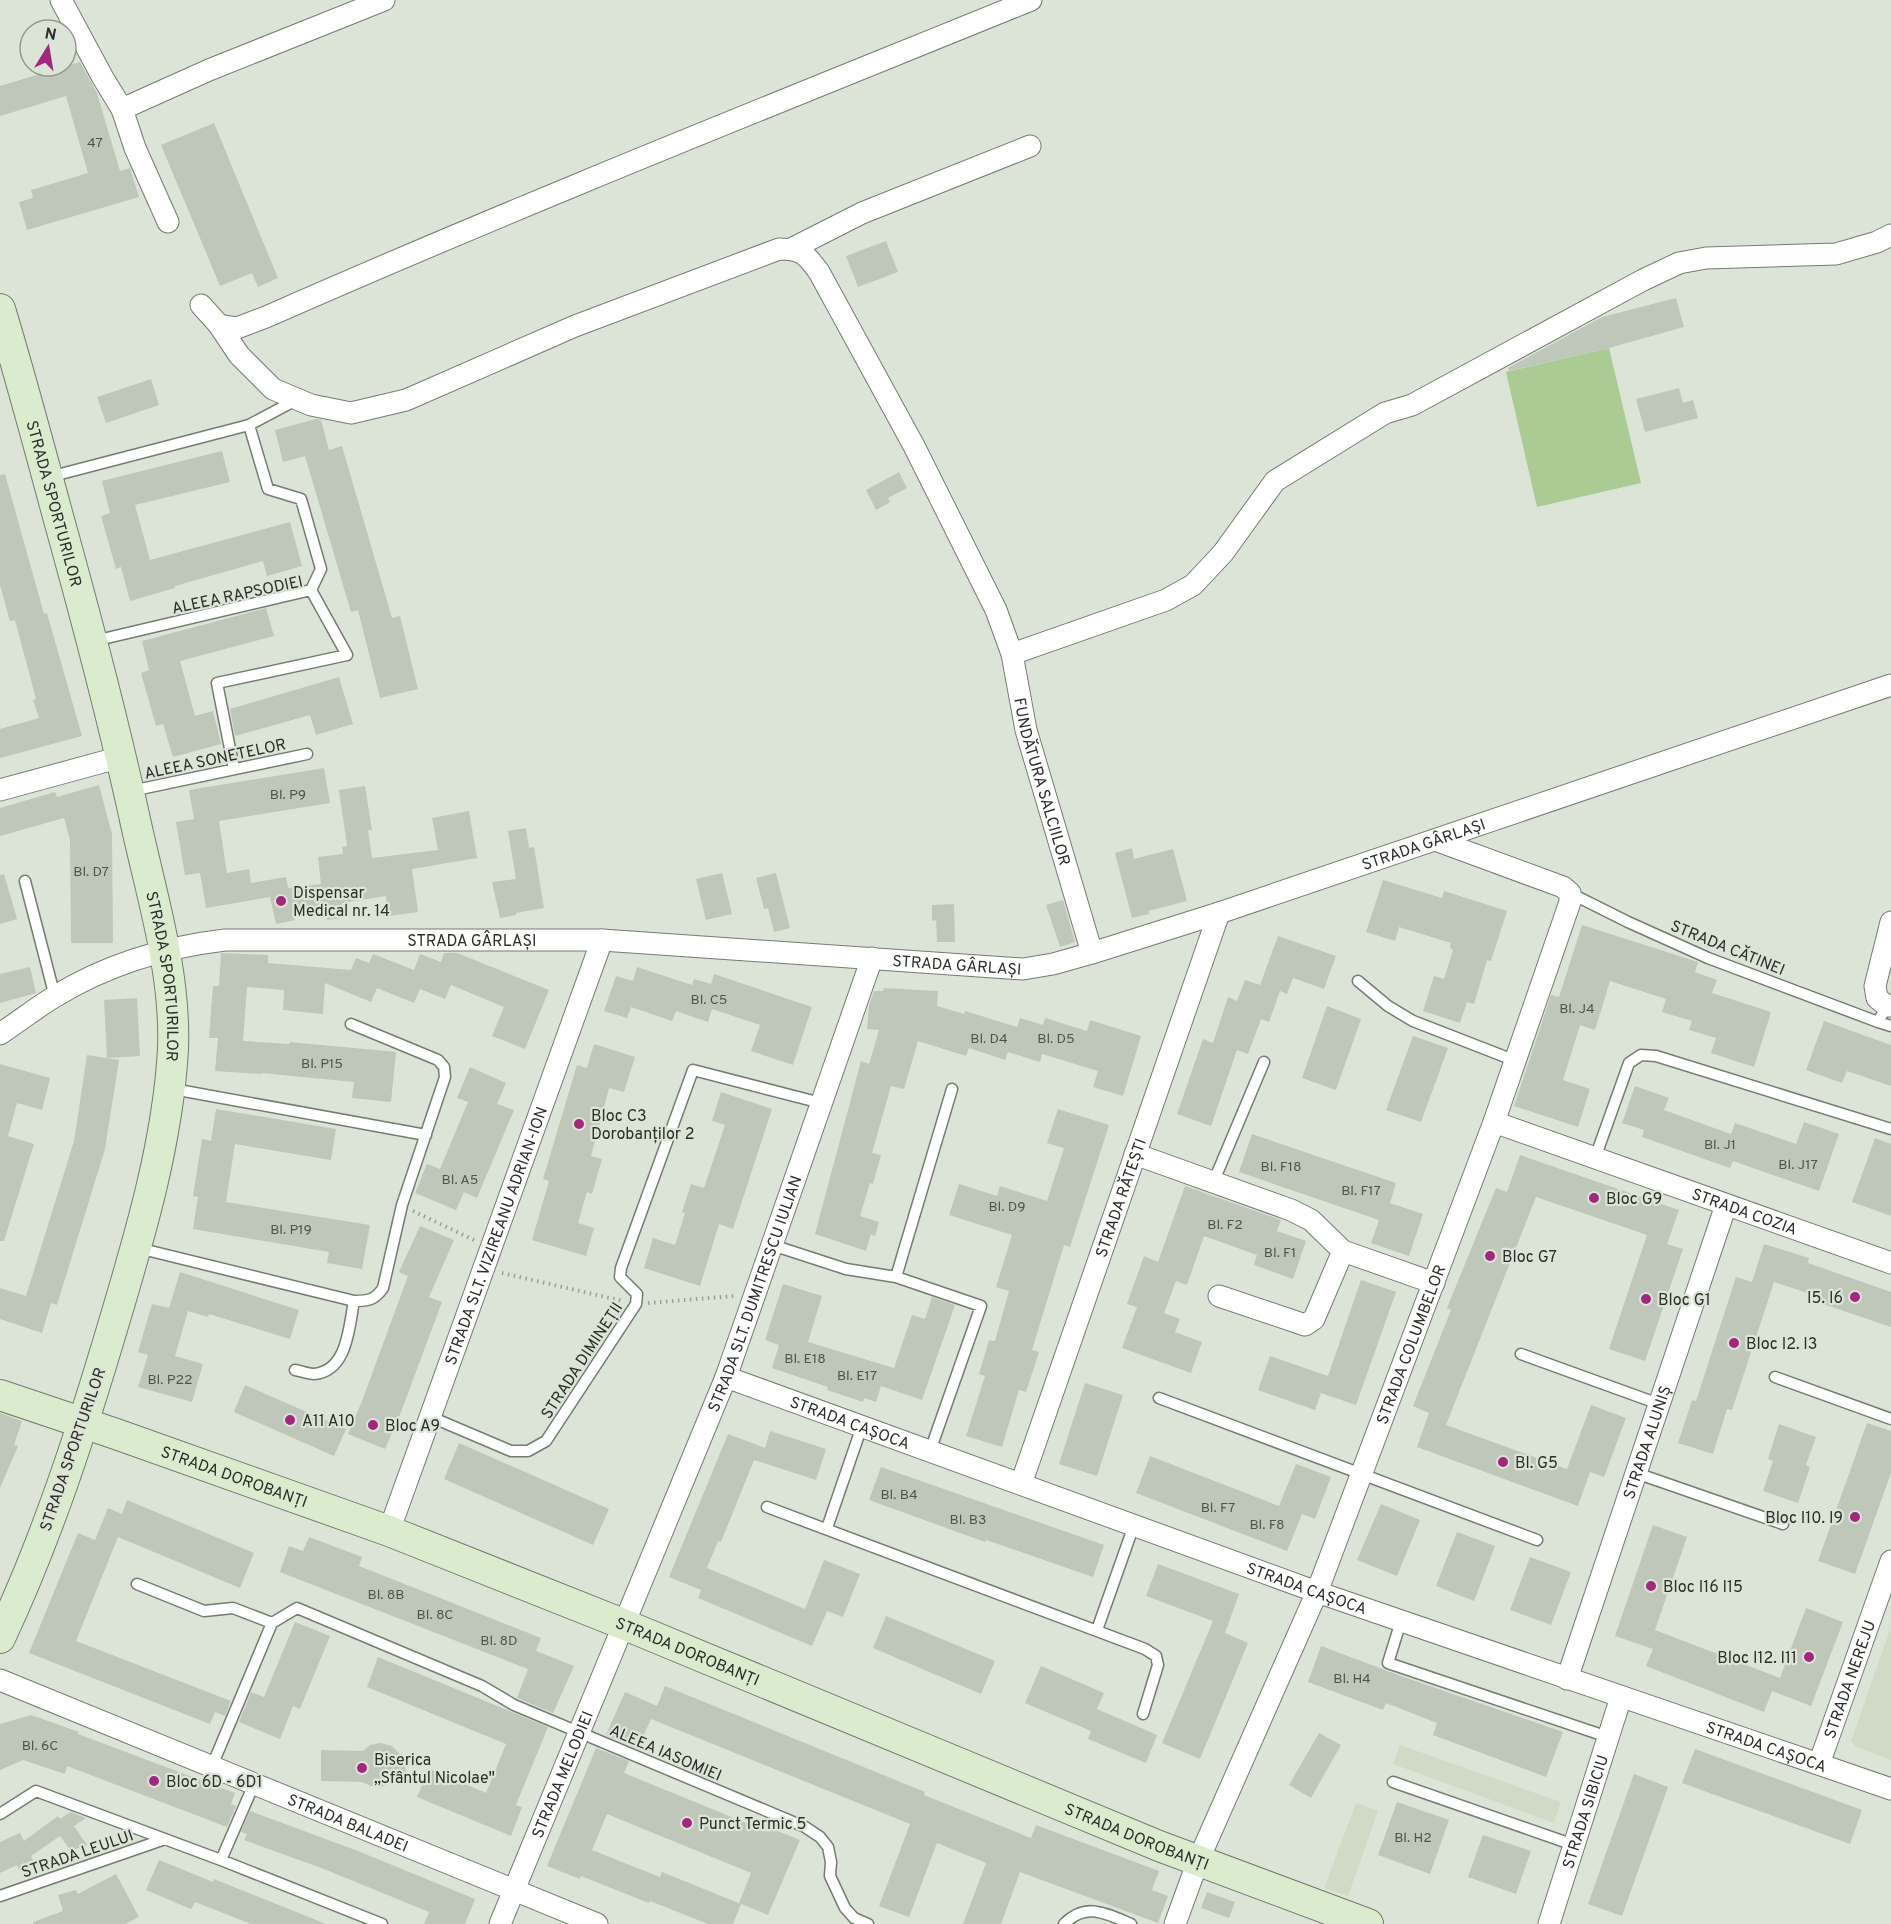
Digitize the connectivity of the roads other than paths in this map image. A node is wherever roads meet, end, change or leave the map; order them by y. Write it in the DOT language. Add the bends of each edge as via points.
graph roads {
  1 [pos="61,0"];
  2 [pos="384,0"];
  3 [pos="1031,0"];
  4 [pos="122,109"];
  5 [pos="1030,146"];
  6 [pos="168,222"];
  7 [pos="1891,236"];
  8 [pos="791,249"];
  9 [pos="201,305"];
  10 [pos="0,309"];
  11 [pos="219,325"];
  12 [pos="6,349"];
  13 [pos="297,399"];
  14 [pos="249,425"];
  15 [pos="47,477"];
  16 [pos="311,590"];
  17 [pos="93,642"];
  18 [pos="1012,654"];
  19 [pos="1891,685"];
  20 [pos="307,754"];
  21 [pos="121,756"];
  22 [pos="234,769"];
  23 [pos="0,790"];
  24 [pos="129,791"];
  25 [pos="1435,840"];
  26 [pos="25,881"];
  27 [pos="1570,893"];
  28 [pos="1219,913"];
  29 [pos="1891,922"];
  30 [pos="602,940"];
  31 [pos="164,950"];
  32 [pos="1092,953"];
  33 [pos="872,958"];
  34 [pos="1358,981"];
  35 [pos="55,997"];
  36 [pos="1887,1015"];
  37 [pos="351,1024"];
  38 [pos="0,1034"];
  39 [pos="1516,1061"];
  40 [pos="1264,1062"];
  41 [pos="169,1089"];
  42 [pos="952,1089"];
  43 [pos="821,1103"];
  44 [pos="1494,1122"];
  45 [pos="1891,1129"];
  46 [pos="426,1135"];
  47 [pos="1135,1154"];
  48 [pos="1595,1158"];
  49 [pos="1214,1183"];
  50 [pos="1726,1205"];
  51 [pos="772,1245"];
  52 [pos="135,1247"];
  53 [pos="1343,1251"];
  54 [pos="1891,1263"];
  55 [pos="897,1277"];
  56 [pos="1434,1283"];
  57 [pos="1219,1296"];
  58 [pos="354,1301"];
  59 [pos="1521,1354"];
  60 [pos="295,1370"];
  61 [pos="726,1377"];
  62 [pos="1775,1377"];
  63 [pos="0,1395"];
  64 [pos="1159,1398"];
  65 [pos="1659,1404"];
  66 [pos="431,1417"];
  67 [pos="1891,1419"];
  68 [pos="83,1423"];
  69 [pos="862,1426"];
  70 [pos="930,1451"];
  71 [pos="1636,1473"];
  72 [pos="1362,1474"];
  73 [pos="1021,1484"];
  74 [pos="767,1507"];
  75 [pos="1783,1524"];
  76 [pos="1134,1525"];
  77 [pos="826,1528"];
  78 [pos="389,1531"];
  79 [pos="1537,1539"];
  80 [pos="1891,1562"];
  81 [pos="137,1584"];
  82 [pos="1317,1592"];
  83 [pos="1401,1621"];
  84 [pos="272,1623"];
  85 [pos="623,1624"];
  86 [pos="1097,1630"];
  87 [pos="0,1638"];
  88 [pos="1568,1679"];
  89 [pos="0,1680"];
  90 [pos="1621,1697"];
  91 [pos="1143,1714"];
  92 [pos="578,1732"];
  93 [pos="1608,1737"];
  94 [pos="1819,1764"];
  95 [pos="212,1766"];
  96 [pos="1393,1782"];
  97 [pos="254,1784"];
  98 [pos="1891,1789"];
  99 [pos="0,1814"];
  100 [pos="165,1839"];
  101 [pos="1574,1845"];
  102 [pos="221,1860"];
  103 [pos="1198,1861"];
  104 [pos="514,1891"];
  105 [pos="0,1896"];
  106 [pos="382,1924"];
  107 [pos="500,1924"];
  108 [pos="597,1924"];
  109 [pos="868,1924"];
  110 [pos="1064,1924"];
  111 [pos="1131,1924"];
  112 [pos="1176,1924"];
  113 [pos="1368,1924"];
  114 [pos="1549,1924"];
  1 -- 4 [label="street"];
  2 -- 4 [label="street"];
  3 -- 11 [label="street" via="692,137 266,318 237,328"];
  4 -- 6 [label="street"];
  5 -- 8 [label="street" via="862,213"];
  7 -- 18 [label="street" via="1836,254 1679,262 1412,405 1385,413 1275,481 1223,553 1193,585 1167,600"];
  8 -- 13 [label="street" via="779,249 575,326 406,400 351,413"];
  8 -- 18 [label="street, FUNDĂTURA SALCIILOR" via="806,254 819,272 914,446 996,610"];
  9 -- 11 [label="street"];
  10 -- 12 [label="main road, STRADA SPORTURILOR"];
  11 -- 13 [label="street" via="239,356 273,389"];
  12 -- 15 [label="main road, STRADA SPORTURILOR"];
  13 -- 14 [label="lane"];
  14 -- 15 [label="lane"];
  14 -- 16 [label="lane" via="268,489 301,499 321,569"];
  15 -- 17 [label="main road, STRADA SPORTURILOR"];
  16 -- 17 [label="lane, ALEEA RAPSODIEI"];
  16 -- 22 [label="lane, ALEEA RAPSODIEI" via="348,655 217,683"];
  17 -- 21 [label="main road, STRADA SPORTURILOR"];
  18 -- 32 [label="street, FUNDĂTURA SALCIILOR" via="1026,730"];
  19 -- 25 [label="street, STRADA GÂRLAȘI"];
  20 -- 22 [label="lane, ALEEA SONETELOR"];
  21 -- 23 [label="street"];
  21 -- 24 [label="main road, STRADA SPORTURILOR"];
  22 -- 24 [label="lane, ALEEA SONETELOR"];
  24 -- 31 [label="main road, STRADA SPORTURILOR"];
  25 -- 27 [label="street" via="1563,887"];
  25 -- 28 [label="street, STRADA GÂRLAȘI"];
  26 -- 35 [label="lane"];
  27 -- 36 [label="lane, STRADA CĂTINEI" via="1708,958"];
  27 -- 39 [label="street, STRADA COLUMBELOR"];
  28 -- 32 [label="street, STRADA GÂRLAȘI"];
  28 -- 47 [label="street, STRADA RĂTEȘTI"];
  29 -- 36 [label="street" via="1875,986"];
  30 -- 31 [label="street, STRADA GÂRLAȘI" via="225,940"];
  30 -- 33 [label="street, STRADA GÂRLAȘI"];
  30 -- 66 [label="street, STRADA SLT. VIZIREANU ADRIAN-ION"];
  31 -- 35 [label="street, STRADA GÂRLAȘI" via="120,965"];
  31 -- 41 [label="main road, STRADA SPORTURILOR" via="173,1047"];
  32 -- 33 [label="street, STRADA GÂRLAȘI" via="1023,969"];
  33 -- 43 [label="street, STRADA SLT. DUMITRESCU IULIAN"];
  34 -- 39 [label="lane" via="1413,1021"];
  35 -- 38 [label="street, STRADA GÂRLAȘI"];
  37 -- 46 [label="lane" via="438,1060 444,1067 445,1077"];
  39 -- 44 [label="street, STRADA COLUMBELOR"];
  40 -- 49 [label="lane"];
  41 -- 46 [label="lane"];
  41 -- 52 [label="main road, STRADA SPORTURILOR"];
  42 -- 55 [label="lane"];
  43 -- 51 [label="street, STRADA SLT. DUMITRESCU IULIAN"];
  43 -- 66 [label="lane, STRADA DIMINEȚII" via="693,1070 621,1268 620,1277 637,1294 636,1304 546,1441 528,1452 511,1451"];
  44 -- 48 [label="street, STRADA COZIA"];
  44 -- 56 [label="street, STRADA COLUMBELOR"];
  45 -- 48 [label="lane" via="1641,1054 1629,1063"];
  46 -- 58 [label="lane" via="402,1205 383,1288 369,1300"];
  47 -- 49 [label="street"];
  47 -- 73 [label="street, STRADA RĂTEȘTI"];
  48 -- 50 [label="street, STRADA COZIA"];
  49 -- 53 [label="street" via="1311,1220"];
  50 -- 54 [label="street, STRADA COZIA"];
  50 -- 65 [label="street, STRADA ALUNIȘ"];
  51 -- 55 [label="lane" via="846,1269"];
  51 -- 61 [label="street, STRADA SLT. DUMITRESCU IULIAN"];
  52 -- 58 [label="lane"];
  52 -- 68 [label="main road, STRADA SPORTURILOR"];
  53 -- 56 [label="street"];
  53 -- 57 [label="street" via="1314,1319 1305,1325"];
  55 -- 70 [label="lane" via="981,1306"];
  56 -- 72 [label="street, STRADA COLUMBELOR"];
  58 -- 60 [label="lane" via="345,1348 334,1365 313,1374"];
  59 -- 65 [label="lane"];
  61 -- 69 [label="street, STRADA CAȘOCA"];
  61 -- 85 [label="street, STRADA SLT. DUMITRESCU IULIAN"];
  62 -- 67 [label="lane"];
  63 -- 68 [label="main road, STRADA DOROBANȚI"];
  64 -- 72 [label="lane"];
  65 -- 71 [label="street, STRADA ALUNIȘ"];
  66 -- 78 [label="street, STRADA SLT. VIZIREANU ADRIAN-ION"];
  68 -- 78 [label="main road, STRADA DOROBANȚI"];
  68 -- 87 [label="main road, STRADA SPORTURILOR"];
  69 -- 70 [label="street, STRADA CAȘOCA"];
  69 -- 77 [label="lane"];
  70 -- 73 [label="street, STRADA CAȘOCA"];
  71 -- 75 [label="lane"];
  71 -- 88 [label="street, STRADA ALUNIȘ"];
  72 -- 79 [label="lane"];
  72 -- 82 [label="street, STRADA COLUMBELOR"];
  73 -- 76 [label="street, STRADA CAȘOCA"];
  74 -- 77 [label="lane"];
  76 -- 82 [label="street, STRADA CAȘOCA"];
  76 -- 86 [label="lane"];
  77 -- 86 [label="lane"];
  78 -- 85 [label="main road, STRADA DOROBANȚI"];
  80 -- 94 [label="street, STRADA NEREJU"];
  81 -- 84 [label="lane" via="204,1611 233,1608"];
  82 -- 83 [label="street, STRADA CAȘOCA"];
  82 -- 103 [label="street, STRADA COLUMBELOR"];
  83 -- 88 [label="street, STRADA CAȘOCA"];
  83 -- 93 [label="lane" via="1388,1663"];
  84 -- 92 [label="lane, ALEEA IASOMIEI" via="297,1608 482,1686 514,1705"];
  84 -- 95 [label="lane"];
  85 -- 92 [label="street, STRADA MELODIEI"];
  85 -- 103 [label="main road, STRADA DOROBANȚI"];
  86 -- 91 [label="lane" via="1156,1656 1158,1665"];
  88 -- 90 [label="street, STRADA CAȘOCA"];
  89 -- 95 [label="street, STRADA BALADEI"];
  90 -- 93 [label="street, STRADA SIBICIU"];
  90 -- 94 [label="street, STRADA CAȘOCA"];
  92 -- 104 [label="street, STRADA MELODIEI"];
  92 -- 109 [label="lane, ALEEA IASOMIEI" via="806,1827 828,1848 830,1876 845,1908 854,1918"];
  93 -- 101 [label="street, STRADA SIBICIU"];
  94 -- 98 [label="street, STRADA CAȘOCA"];
  95 -- 97 [label="street, STRADA BALADEI"];
  96 -- 101 [label="lane"];
  97 -- 102 [label="lane"];
  97 -- 104 [label="street, STRADA BALADEI"];
  99 -- 100 [label="lane" via="36,1791"];
  100 -- 102 [label="lane"];
  100 -- 105 [label="lane, STRADA LEULUI"];
  101 -- 114 [label="street, STRADA SIBICIU"];
  102 -- 106 [label="lane"];
  103 -- 112 [label="street, STRADA COLUMBELOR"];
  103 -- 113 [label="main road, STRADA DOROBANȚI"];
  104 -- 107 [label="street, STRADA MELODIEI"];
  104 -- 108 [label="street, STRADA BALADEI"];
  110 -- 111 [label="lane" via="1074,1914 1088,1910"];
}
